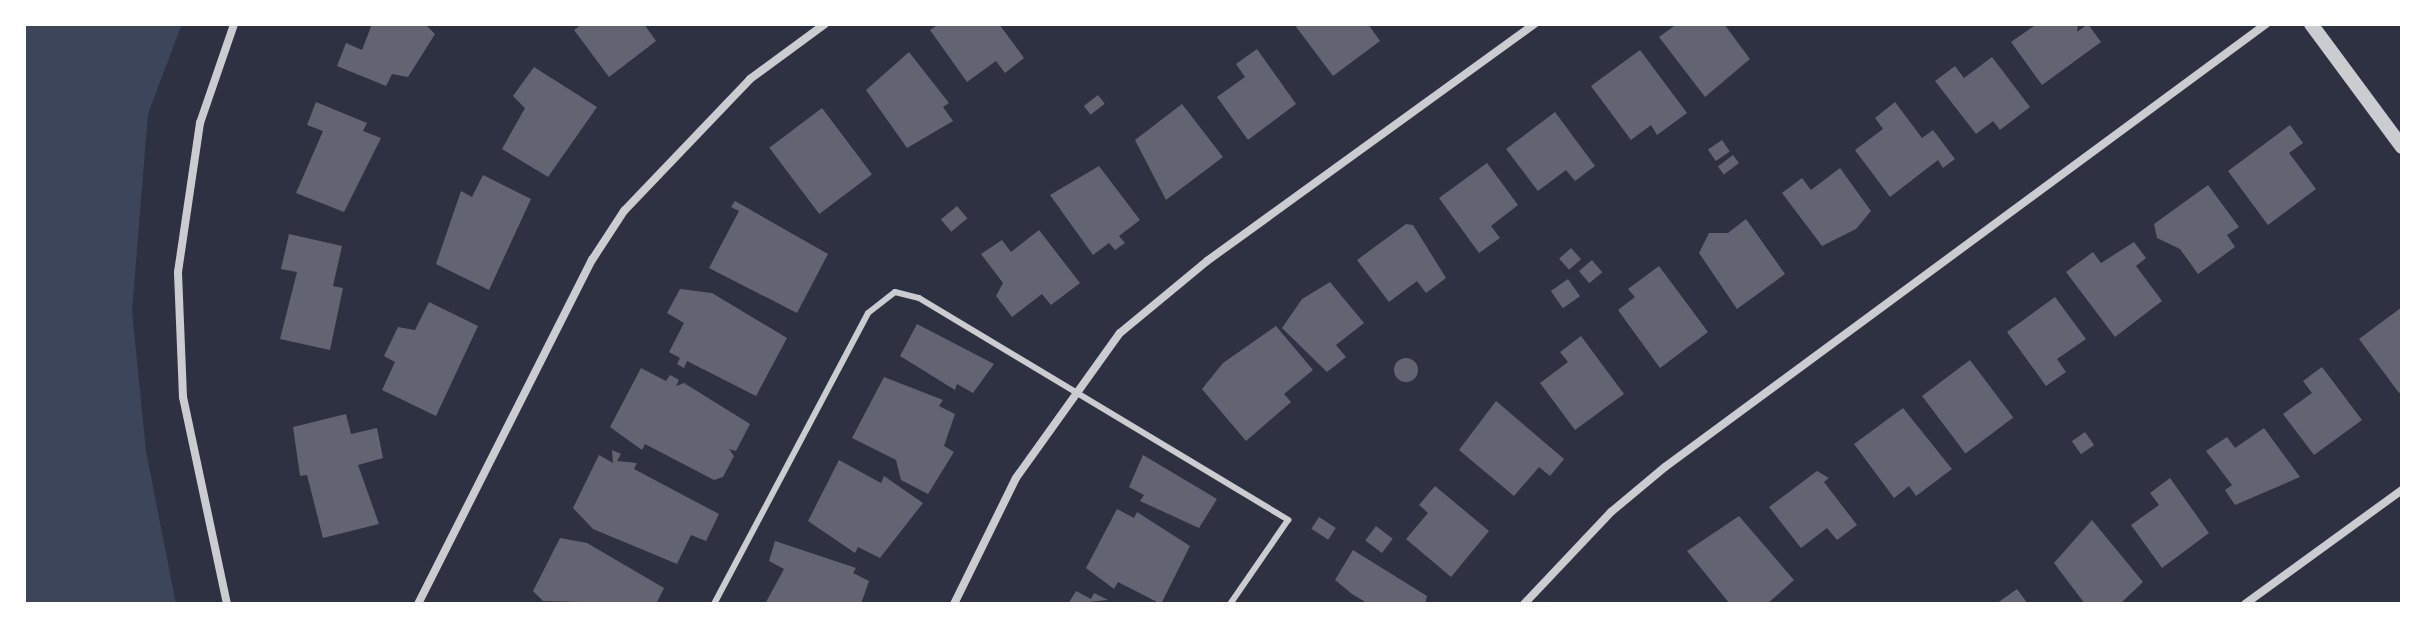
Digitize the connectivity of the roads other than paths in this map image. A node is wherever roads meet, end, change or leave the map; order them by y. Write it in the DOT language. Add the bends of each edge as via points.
graph roads {
  1 [pos="234,24"];
  2 [pos="825,24"];
  3 [pos="1535,24"];
  4 [pos="2266,24"];
  5 [pos="2311,24"];
  6 [pos="2402,147"];
  7 [pos="1073,391"];
  8 [pos="2402,490"];
  9 [pos="227,604"];
  10 [pos="418,604"];
  11 [pos="714,604"];
  12 [pos="954,604"];
  13 [pos="1230,604"];
  14 [pos="1524,604"];
  15 [pos="2245,604"];
  1 -- 9 [label="street" via="200,123 178,272 183,397"];
  2 -- 10 [label="street" via="750,79 624,211"];
  3 -- 7 [label="street" via="1207,261 1120,333"];
  4 -- 14 [label="street" via="1665,467 1611,512"];
  5 -- 6 [label="street"];
  7 -- 11 [label="lane" via="919,298 895,292 880,299"];
  7 -- 12 [label="street" via="1016,478"];
  7 -- 13 [label="lane" via="1288,520"];
  8 -- 15 [label="street"];
}
